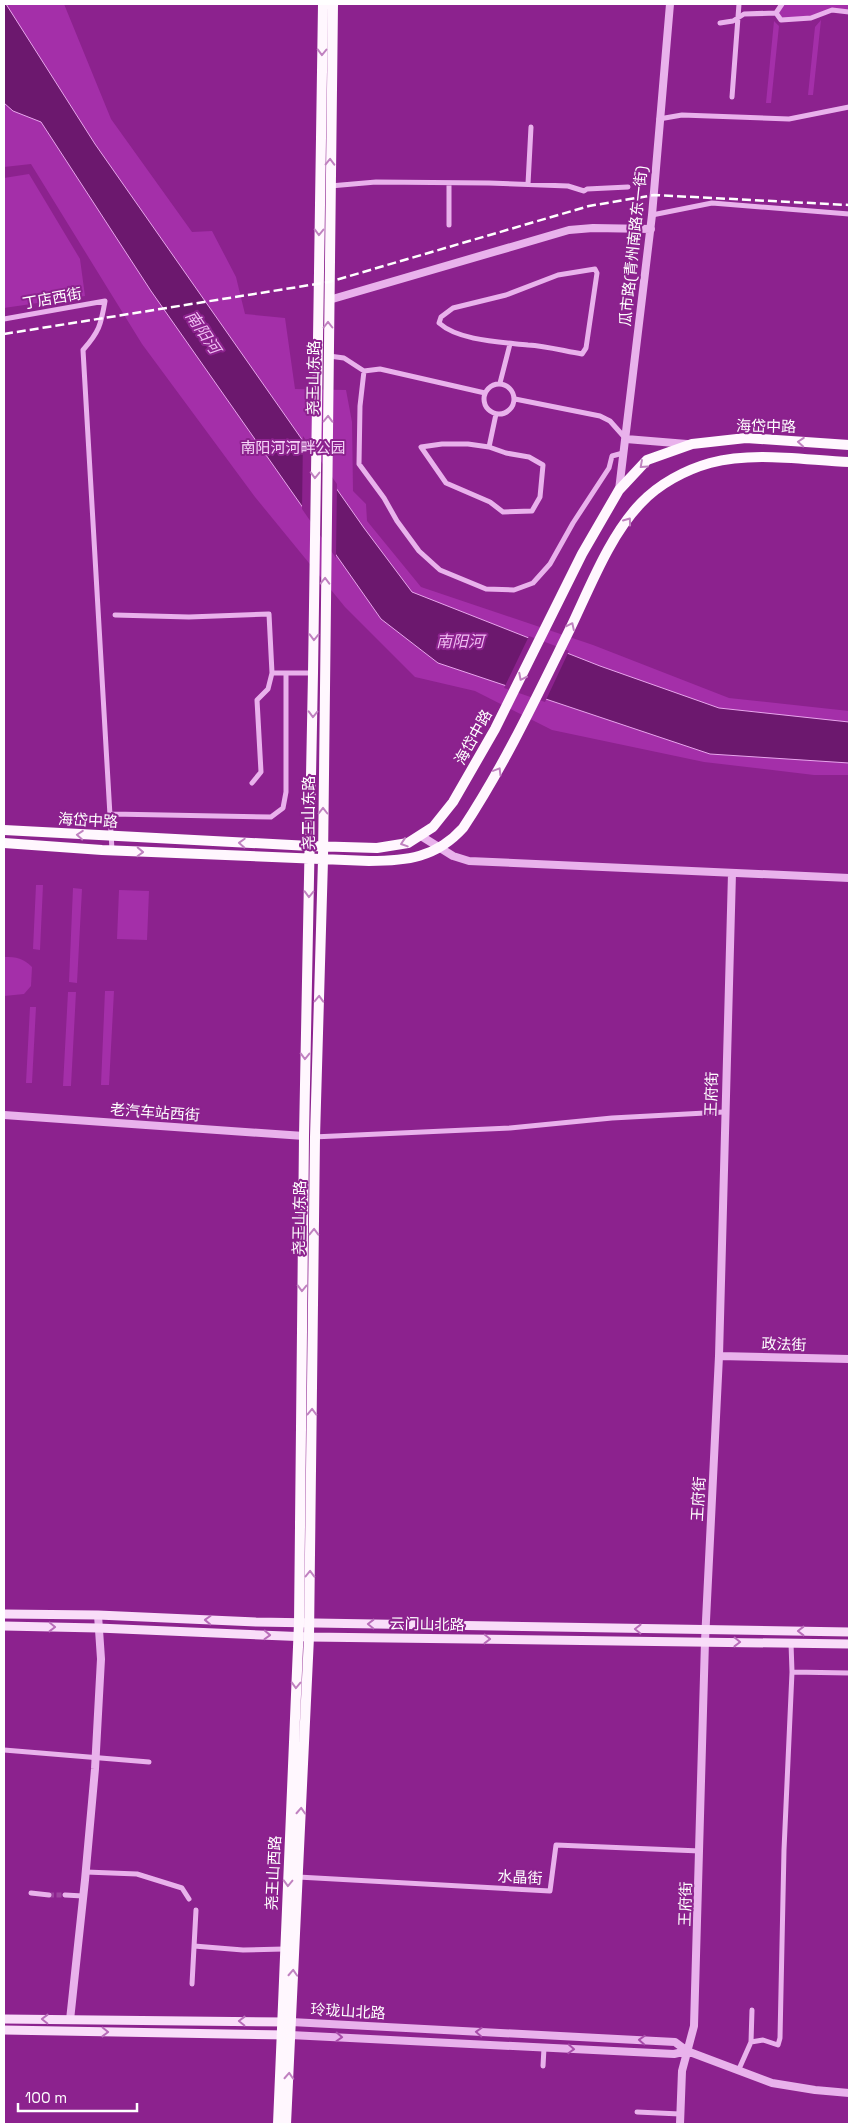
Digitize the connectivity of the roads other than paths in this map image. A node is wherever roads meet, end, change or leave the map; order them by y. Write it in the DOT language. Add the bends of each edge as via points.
graph roads {
  1 [pos="323,4"];
  2 [pos="333,4"];
  3 [pos="670,4"];
  4 [pos="738,4"];
  5 [pos="782,4"];
  6 [pos="849,12"];
  7 [pos="776,13"];
  8 [pos="737,18"];
  9 [pos="720,23"];
  10 [pos="732,98"];
  11 [pos="849,107"];
  12 [pos="659,119"];
  13 [pos="531,127"];
  14 [pos="449,184"];
  15 [pos="528,184"];
  16 [pos="330,186"];
  17 [pos="628,187"];
  18 [pos="849,214"];
  19 [pos="652,215"];
  20 [pos="449,225"];
  21 [pos="651,229"];
  22 [pos="328,300"];
  23 [pos="4,319"];
  24 [pos="510,344"];
  25 [pos="328,356"];
  26 [pos="364,371"];
  27 [pos="500,383"];
  28 [pos="485,393"];
  29 [pos="515,399"];
  30 [pos="496,414"];
  31 [pos="626,439"];
  32 [pos="692,444"];
  33 [pos="849,445"];
  34 [pos="489,447"];
  35 [pos="624,452"];
  36 [pos="849,462"];
  37 [pos="619,490"];
  38 [pos="115,615"];
  39 [pos="313,669"];
  40 [pos="272,673"];
  41 [pos="286,673"];
  42 [pos="252,783"];
  43 [pos="112,814"];
  44 [pos="4,830"];
  45 [pos="421,836"];
  46 [pos="113,837"];
  47 [pos="4,843"];
  48 [pos="310,846"];
  49 [pos="323,847"];
  50 [pos="438,849"];
  51 [pos="112,851"];
  52 [pos="310,859"];
  53 [pos="323,860"];
  54 [pos="732,873"];
  55 [pos="849,878"];
  56 [pos="724,1112"];
  57 [pos="4,1115"];
  58 [pos="304,1136"];
  59 [pos="315,1137"];
  60 [pos="719,1356"];
  61 [pos="849,1359"];
  62 [pos="4,1614"];
  63 [pos="98,1615"];
  64 [pos="304,1623"];
  65 [pos="4,1626"];
  66 [pos="98,1628"];
  67 [pos="706,1631"];
  68 [pos="849,1632"];
  69 [pos="304,1637"];
  70 [pos="705,1641"];
  71 [pos="790,1643"];
  72 [pos="849,1644"];
  73 [pos="792,1672"];
  74 [pos="849,1673"];
  75 [pos="4,1750"];
  76 [pos="95,1758"];
  77 [pos="149,1762"];
  78 [pos="700,1851"];
  79 [pos="86,1872"];
  80 [pos="298,1877"];
  81 [pos="31,1893"];
  82 [pos="49,1895"];
  83 [pos="65,1895"];
  84 [pos="84,1896"];
  85 [pos="189,1899"];
  86 [pos="196,1910"];
  87 [pos="194,1946"];
  88 [pos="284,1948"];
  89 [pos="192,1984"];
  90 [pos="752,2010"];
  91 [pos="4,2019"];
  92 [pos="70,2020"];
  93 [pos="286,2022"];
  94 [pos="4,2030"];
  95 [pos="286,2035"];
  96 [pos="751,2042"];
  97 [pos="544,2048"];
  98 [pos="687,2051"];
  99 [pos="543,2066"];
  100 [pos="739,2069"];
  101 [pos="849,2093"];
  102 [pos="636,2112"];
  103 [pos="680,2114"];
  104 [pos="278,2124"];
  105 [pos="286,2124"];
  106 [pos="680,2124"];
  1 -- 39 [label="main road, 尧王山东路, one-way"];
  16 -- 2 [label="main road, 尧王山东路, one-way"];
  3 -- 12 [label="street, 瓜市路(青州南路东一街)"];
  4 -- 8 [label="street"];
  5 -- 7 [label="street"];
  6 -- 7 [label="street" via="832,10 811,18 786,21"];
  7 -- 8 [label="street" via="744,14"];
  8 -- 9 [label="street"];
  8 -- 10 [label="street"];
  11 -- 12 [label="street" via="789,119 682,115"];
  12 -- 19 [label="street, 瓜市路(青州南路东一街)"];
  13 -- 15 [label="street"];
  14 -- 15 [label="street"];
  14 -- 16 [label="street" via="376,182"];
  14 -- 20 [label="street"];
  15 -- 17 [label="street" via="568,186 584,191"];
  16 -- 22 [label="main road, 尧王山东路"];
  18 -- 19 [label="street" via="712,203"];
  19 -- 21 [label="street, 瓜市路(青州南路东一街)"];
  21 -- 22 [label="street" via="569,230"];
  21 -- 31 [label="street, 瓜市路(青州南路东一街)"];
  25 -- 22 [label="main road, 尧王山东路, one-way"];
  23 -- 43 [label="street, 丁店西街" via="105,301 97,334 83,350"];
  24 -- 24 [label="street" via="445,329 439,323 441,317 453,308 506,295 558,275 595,269 586,348 582,354"];
  24 -- 27 [label="street"];
  25 -- 26 [label="street" via="344,358"];
  49 -- 25 [label="main road, 尧王山东路, one-way"];
  26 -- 28 [label="street" via="380,369"];
  26 -- 35 [label="street" via="359,464 419,551 440,570 486,589 514,590 533,583 550,564 609,468 612,456"];
  27 -- 28 [label="street" via="492,385"];
  27 -- 29 [label="street" via="512,389"];
  28 -- 30 [label="street" via="485,405"];
  29 -- 30 [label="street" via="510,410"];
  29 -- 31 [label="street" via="600,416 610,421"];
  30 -- 34 [label="street"];
  31 -- 32 [label="street"];
  31 -- 35 [label="street, 瓜市路(青州南路东一街)"];
  33 -- 32 [label="main road, 海岱中路, one-way" via="746,438"];
  32 -- 37 [label="main road, 海岱中路, one-way" via="647,460"];
  34 -- 34 [label="street" via="456,444 421,447 446,483 490,502 503,512 532,511 540,497 543,465 529,457"];
  35 -- 37 [label="street, 瓜市路(青州南路东一街)"];
  50 -- 36 [label="main road, 海岱中路, one-way" via="454,838 473,813 522,729 602,562 641,503 659,488 708,463 748,456"];
  37 -- 45 [label="main road, 海岱中路, one-way" via="582,554 495,729 453,802 440,820"];
  38 -- 40 [label="street" via="269,614"];
  39 -- 41 [label="street"];
  39 -- 48 [label="main road, 尧王山东路, one-way"];
  40 -- 41 [label="street"];
  40 -- 42 [label="street" via="268,688 257,700 261,772"];
  41 -- 43 [label="street" via="286,792 283,808 271,817"];
  43 -- 46 [label="street"];
  46 -- 44 [label="main road, 海岱中路, one-way"];
  45 -- 49 [label="main road, 海岱中路, one-way" via="390,847"];
  45 -- 50 [label="street"];
  48 -- 46 [label="main road, 海岱中路, one-way"];
  46 -- 51 [label="street"];
  47 -- 51 [label="main road, 海岱中路"];
  48 -- 49 [label="main road, 海岱中路"];
  48 -- 52 [label="main road, 尧王山东路"];
  49 -- 53 [label="main road, 尧王山东路"];
  50 -- 53 [label="main road, 海岱中路" via="403,860"];
  50 -- 54 [label="street" via="469,860"];
  51 -- 52 [label="main road, 海岱中路, one-way"];
  52 -- 53 [label="main road, 海岱中路"];
  52 -- 58 [label="main road, 尧王山东路, one-way"];
  59 -- 53 [label="main road, 尧王山东路, one-way"];
  54 -- 55 [label="street"];
  54 -- 56 [label="street, 王府街"];
  56 -- 59 [label="street" via="510,1128"];
  56 -- 60 [label="street, 王府街"];
  57 -- 58 [label="street, 老汽车站西街"];
  58 -- 59 [label="street"];
  58 -- 64 [label="main road, 尧王山东路, one-way"];
  64 -- 59 [label="main road, 尧王山东路, one-way"];
  60 -- 61 [label="street, 政法街"];
  60 -- 67 [label="street, 王府街"];
  62 -- 63 [label="main road, 云门山北路"];
  64 -- 63 [label="main road, 云门山北路, one-way"];
  63 -- 66 [label="street"];
  67 -- 64 [label="main road, 云门山北路, one-way"];
  64 -- 69 [label="main road, 尧王山西路"];
  65 -- 66 [label="main road, 云门山北路, one-way"];
  66 -- 69 [label="main road, 云门山北路, one-way"];
  66 -- 76 [label="street" via="101,1659"];
  68 -- 67 [label="main road, 云门山北路, one-way"];
  67 -- 70 [label="street, 王府街"];
  69 -- 70 [label="main road, 云门山北路, one-way"];
  80 -- 69 [label="main road, 尧王山西路, one-way"];
  69 -- 88 [label="main road, 尧王山西路, one-way"];
  70 -- 71 [label="main road, 云门山北路, one-way"];
  70 -- 78 [label="street, 王府街"];
  71 -- 72 [label="main road, 云门山北路"];
  71 -- 73 [label="street"];
  73 -- 74 [label="street"];
  73 -- 96 [label="street" via="780,2038 778,2045 763,2040"];
  75 -- 76 [label="street"];
  76 -- 77 [label="street"];
  76 -- 79 [label="street"];
  78 -- 80 [label="street, 水晶街" via="556,1845 550,1891"];
  78 -- 98 [label="street, 王府街" via="694,2026"];
  79 -- 84 [label="street"];
  79 -- 85 [label="street" via="137,1874 182,1888"];
  93 -- 80 [label="main road, 尧王山西路, one-way"];
  81 -- 82 [label="street"];
  83 -- 84 [label="street"];
  84 -- 92 [label="street"];
  86 -- 87 [label="street"];
  87 -- 88 [label="street" via="243,1950"];
  87 -- 89 [label="street"];
  88 -- 93 [label="main road, 尧王山西路"];
  90 -- 96 [label="street"];
  92 -- 91 [label="main road, 玲珑山北路, one-way"];
  93 -- 92 [label="main road, 玲珑山北路, one-way"];
  93 -- 95 [label="main road, 尧王山西路"];
  98 -- 93 [label="street, 玲珑山北路, one-way" via="675,2042"];
  94 -- 95 [label="main road, 玲珑山北路, one-way"];
  95 -- 97 [label="street, 玲珑山北路, one-way"];
  95 -- 104 [label="main road, 尧王山西路"];
  105 -- 95 [label="main road, 尧王山西路, one-way"];
  96 -- 100 [label="street"];
  97 -- 98 [label="street, 玲珑山北路, one-way" via="674,2054"];
  97 -- 99 [label="street"];
  98 -- 100 [label="street, 玲珑山北路"];
  98 -- 103 [label="street, 王府街" via="682,2071"];
  100 -- 101 [label="street, 玲珑山北路" via="772,2084"];
  102 -- 103 [label="street"];
  103 -- 106 [label="street, 王府街"];
}
